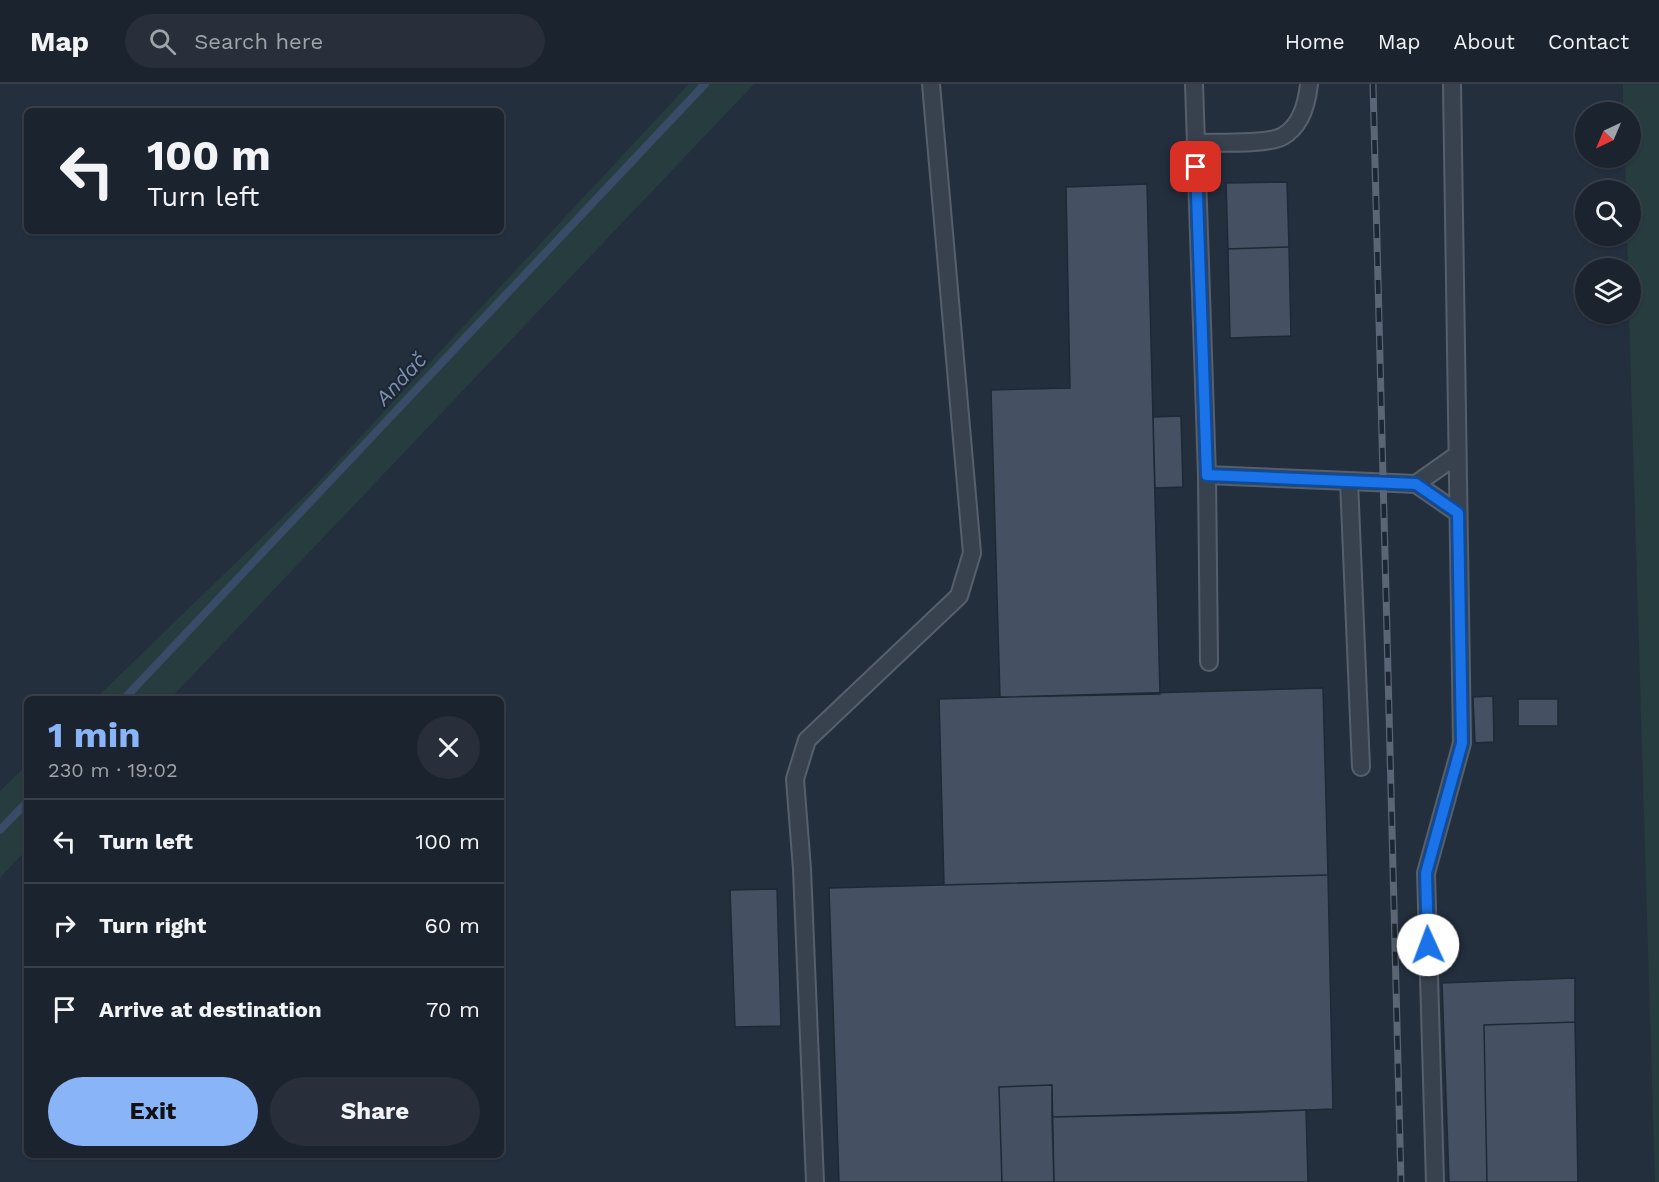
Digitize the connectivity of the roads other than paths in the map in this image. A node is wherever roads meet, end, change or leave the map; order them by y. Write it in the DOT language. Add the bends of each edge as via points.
graph roads {
  1 [pos="932,84"];
  2 [pos="1194,84"];
  3 [pos="1309,84"];
  4 [pos="1452,84"];
  5 [pos="1195,143"];
  6 [pos="1457,455"];
  7 [pos="1207,475"];
  8 [pos="1349,481"];
  9 [pos="1416,484"];
  10 [pos="1458,513"];
  11 [pos="1209,662"];
  12 [pos="1361,767"];
  13 [pos="815,1182"];
  14 [pos="1435,1182"];
  1 -- 13 [label="lane" via="972,553 959,596 807,740 795,779"];
  2 -- 5 [label="lane"];
  3 -- 5 [label="lane" via="1298,121 1283,136"];
  4 -- 6 [label="lane"];
  5 -- 7 [label="lane"];
  6 -- 9 [label="lane"];
  6 -- 10 [label="lane"];
  7 -- 8 [label="lane"];
  7 -- 11 [label="lane"];
  8 -- 9 [label="lane"];
  8 -- 12 [label="lane"];
  9 -- 10 [label="lane"];
  10 -- 14 [label="lane" via="1462,743 1426,873"];
}
